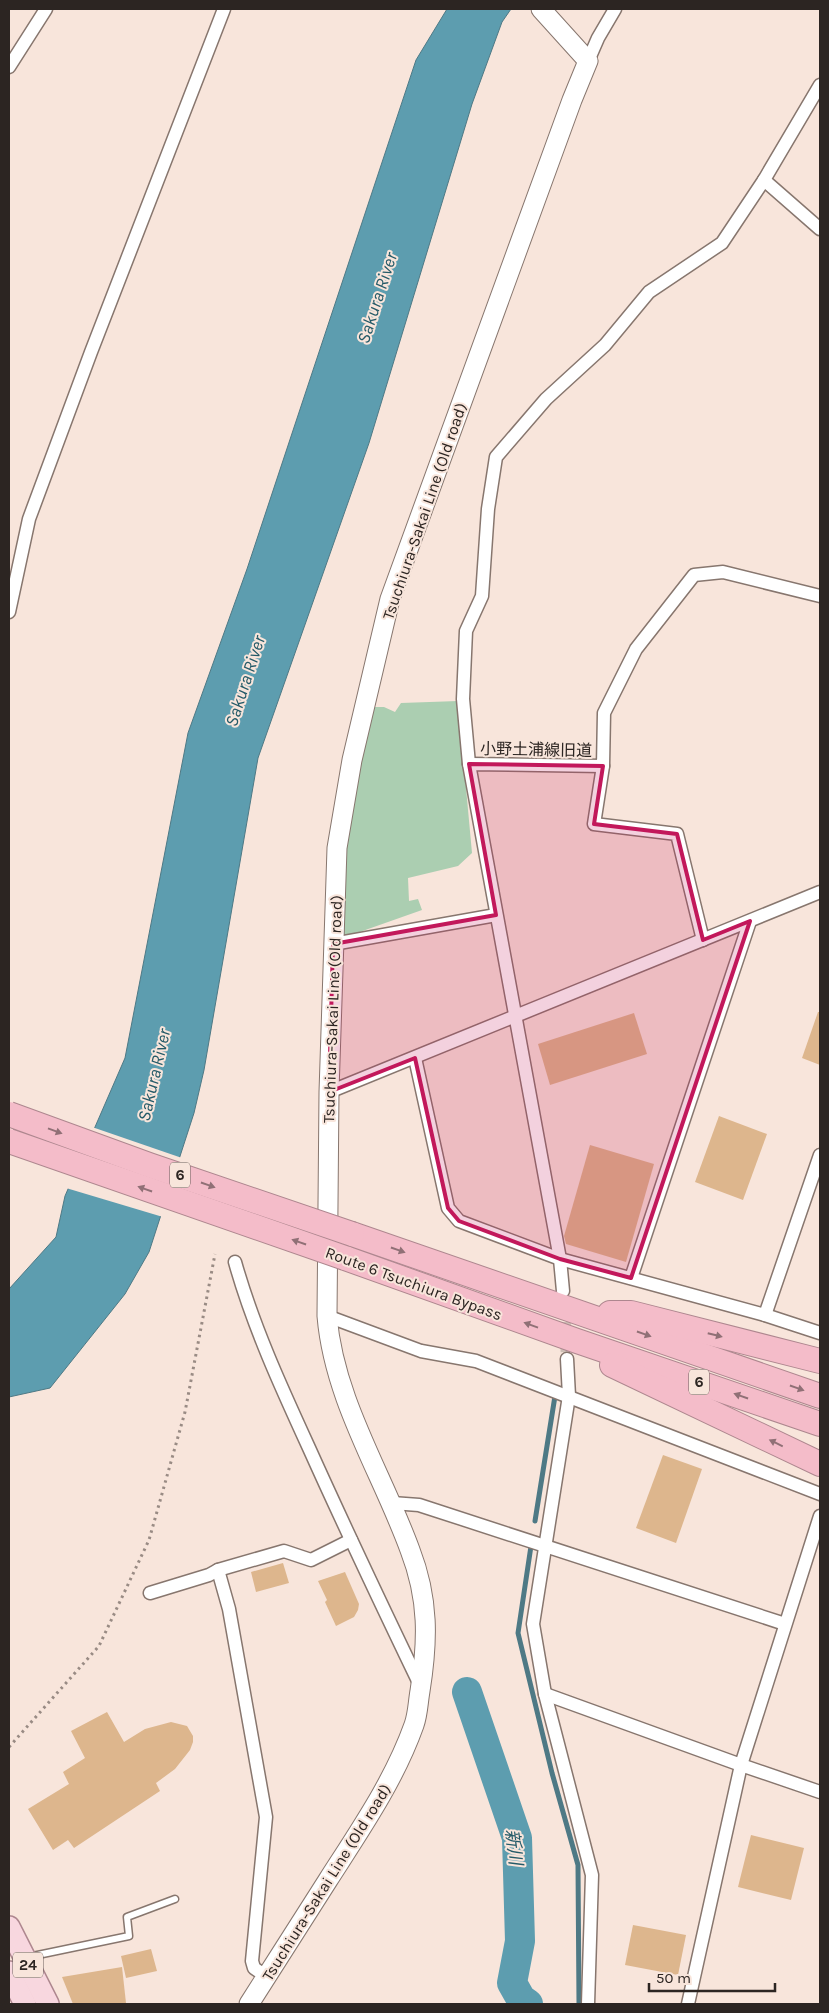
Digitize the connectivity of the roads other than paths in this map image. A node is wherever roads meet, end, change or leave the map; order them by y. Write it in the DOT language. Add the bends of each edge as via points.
graph roads {
  1 [pos="46,9"];
  2 [pos="224,9"];
  3 [pos="541,9"];
  4 [pos="615,9"];
  5 [pos="584,57"];
  6 [pos="9,67"];
  7 [pos="820,84"];
  8 [pos="764,180"];
  9 [pos="820,229"];
  10 [pos="820,596"];
  11 [pos="9,612"];
  12 [pos="469,764"];
  13 [pos="603,766"];
  14 [pos="820,892"];
  15 [pos="496,915"];
  16 [pos="750,921"];
  17 [pos="703,940"];
  18 [pos="334,944"];
  19 [pos="515,1017"];
  20 [pos="415,1058"];
  21 [pos="329,1092"];
  22 [pos="9,1114"];
  23 [pos="12,1144"];
  24 [pos="820,1155"];
  25 [pos="560,1259"];
  26 [pos="235,1262"];
  27 [pos="631,1278"];
  28 [pos="563,1291"];
  29 [pos="581,1313"];
  30 [pos="765,1315"];
  31 [pos="327,1316"];
  32 [pos="820,1334"];
  33 [pos="572,1350"];
  34 [pos="820,1362"];
  35 [pos="569,1396"];
  36 [pos="820,1396"];
  37 [pos="820,1424"];
  38 [pos="820,1464"];
  39 [pos="820,1494"];
  40 [pos="392,1502"];
  41 [pos="820,1516"];
  42 [pos="351,1540"];
  43 [pos="545,1545"];
  44 [pos="218,1570"];
  45 [pos="150,1593"];
  46 [pos="785,1624"];
  47 [pos="421,1686"];
  48 [pos="545,1694"];
  49 [pos="741,1765"];
  50 [pos="820,1792"];
  51 [pos="175,1899"];
  52 [pos="9,1927"];
  53 [pos="25,1958"];
  54 [pos="9,1972"];
  55 [pos="267,1977"];
  56 [pos="25,2004"];
  57 [pos="48,2004"];
  58 [pos="249,2004"];
  59 [pos="588,2004"];
  60 [pos="688,2004"];
  1 -- 6 [label="street"];
  2 -- 11 [label="street" via="30,519"];
  3 -- 5 [label="street"];
  4 -- 5 [label="street"];
  5 -- 18 [label="street, Tsuchiura-Sakai Line (Old road)" via="572,100 390,599 352,760 337,848"];
  7 -- 8 [label="street"];
  8 -- 9 [label="street"];
  8 -- 12 [label="street" via="722,243 650,292 605,345 546,399 496,456 488,509 482,596 466,631 463,699"];
  10 -- 13 [label="street, 小野土浦線旧道" via="723,572 694,575 636,649 604,713"];
  12 -- 13 [label="street, 小野土浦線旧道"];
  12 -- 15 [label="street, 小野土浦線旧道"];
  13 -- 17 [label="street" via="594,824 677,834"];
  14 -- 16 [label="street"];
  15 -- 18 [label="street"];
  15 -- 19 [label="street, 小野土浦線旧道"];
  16 -- 17 [label="street"];
  16 -- 27 [label="street"];
  17 -- 19 [label="street"];
  18 -- 21 [label="street, Tsuchiura-Sakai Line (Old road)"];
  19 -- 20 [label="street"];
  19 -- 25 [label="street, 小野土浦線旧道"];
  20 -- 21 [label="street"];
  20 -- 25 [label="street" via="448,1208 459,1222"];
  21 -- 31 [label="street, Tsuchiura-Sakai Line (Old road)"];
  22 -- 29 [label="highway, Route 6 Tsuchiura Bypass / 6, one-way, bridge"];
  33 -- 23 [label="highway, Route 6 Tsuchiura Bypass / 6, one-way, bridge" via="345,1258"];
  24 -- 30 [label="street"];
  25 -- 27 [label="street"];
  25 -- 28 [label="street, 小野土浦線旧道"];
  26 -- 42 [label="street" via="246,1301"];
  27 -- 30 [label="street"];
  29 -- 34 [label="highway, one-way" via="631,1313"];
  29 -- 36 [label="highway, Route 6 Tsuchiura Bypass / 6, one-way"];
  30 -- 32 [label="street"];
  31 -- 35 [label="street" via="421,1351 476,1361"];
  31 -- 40 [label="street, Tsuchiura-Sakai Line (Old road)" via="333,1359 343,1391"];
  33 -- 35 [label="street"];
  37 -- 33 [label="highway, Route 6 Tsuchiura Bypass / 6, one-way"];
  38 -- 33 [label="highway, one-way" via="601,1360"];
  35 -- 39 [label="street"];
  35 -- 43 [label="street"];
  40 -- 43 [label="street" via="419,1505"];
  40 -- 47 [label="street, Tsuchiura-Sakai Line (Old road)" via="421,1586 426,1620"];
  41 -- 46 [label="street"];
  42 -- 44 [label="street" via="311,1560 284,1552"];
  42 -- 47 [label="street"];
  43 -- 46 [label="street"];
  43 -- 48 [label="street" via="532,1624"];
  44 -- 45 [label="street"];
  44 -- 55 [label="street" via="229,1609 266,1817 252,1961 254,1968"];
  46 -- 49 [label="street"];
  47 -- 55 [label="street, Tsuchiura-Sakai Line (Old road)" via="415,1722 370,1816"];
  48 -- 49 [label="street"];
  48 -- 59 [label="street" via="592,1875"];
  49 -- 50 [label="street"];
  49 -- 60 [label="street"];
  51 -- 53 [label="lane" via="127,1917 129,1936"];
  52 -- 53 [label="main road, 24"];
  53 -- 57 [label="main road, 24"];
  54 -- 56 [label="main road, 24"];
  55 -- 58 [label="street, Tsuchiura-Sakai Line (Old road)"];
}
